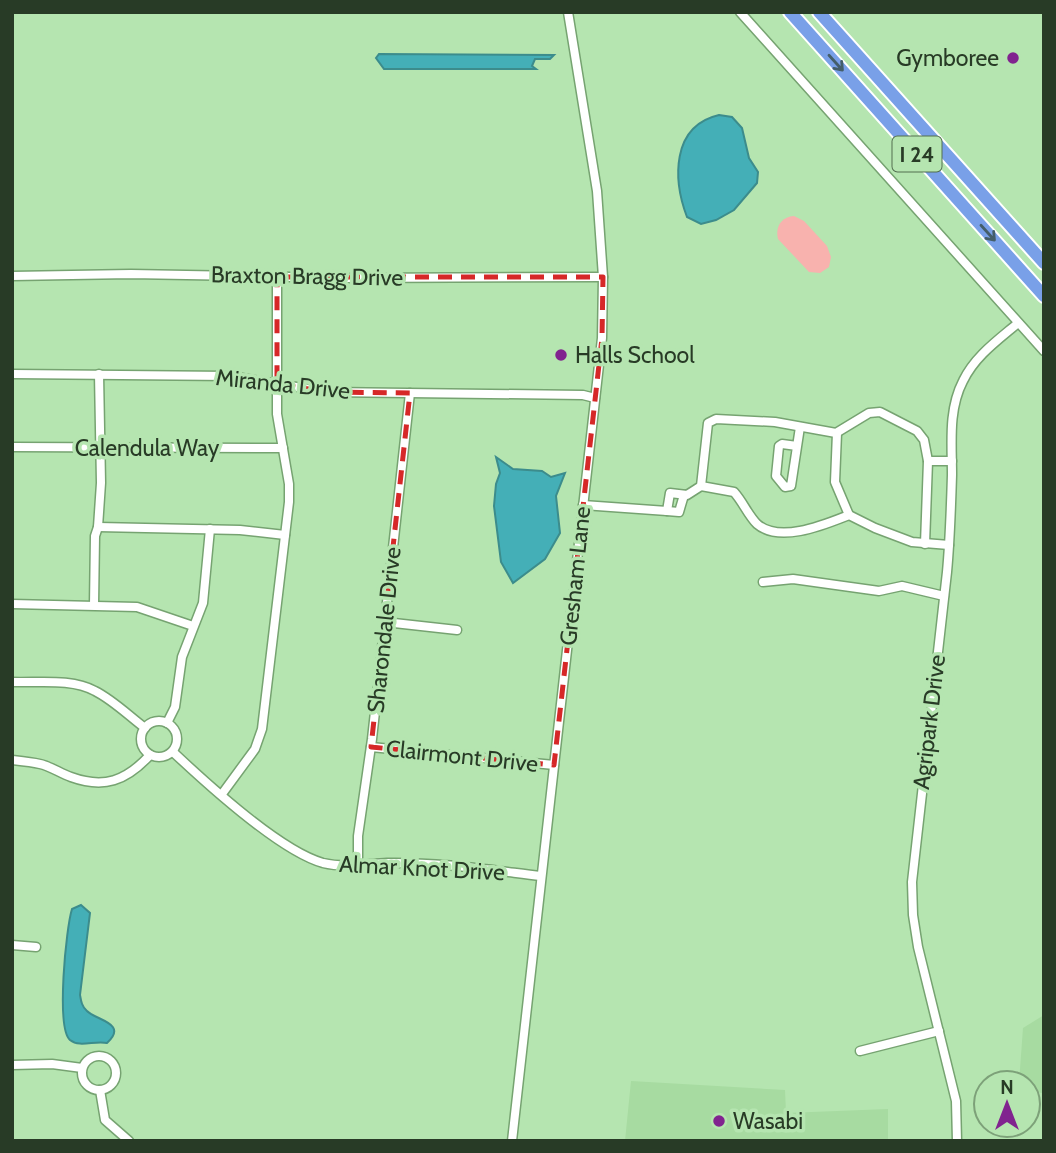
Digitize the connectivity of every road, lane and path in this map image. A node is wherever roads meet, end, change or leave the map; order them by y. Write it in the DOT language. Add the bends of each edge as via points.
graph roads {
  1 [pos="568,12"];
  2 [pos="740,12"];
  3 [pos="790,12"];
  4 [pos="819,12"];
  5 [pos="1044,263"];
  6 [pos="12,276"];
  7 [pos="277,276"];
  8 [pos="603,277"];
  9 [pos="1044,296"];
  10 [pos="1018,323"];
  11 [pos="1044,351"];
  12 [pos="12,374"];
  13 [pos="99,374"];
  14 [pos="277,384"];
  15 [pos="410,393"];
  16 [pos="595,398"];
  17 [pos="800,427"];
  18 [pos="837,433"];
  19 [pos="797,446"];
  20 [pos="12,447"];
  21 [pos="100,447"];
  22 [pos="283,448"];
  23 [pos="928,461"];
  24 [pos="952,461"];
  25 [pos="701,486"];
  26 [pos="684,495"];
  27 [pos="583,505"];
  28 [pos="667,511"];
  29 [pos="849,515"];
  30 [pos="99,527"];
  31 [pos="210,529"];
  32 [pos="285,535"];
  33 [pos="925,544"];
  34 [pos="949,545"];
  35 [pos="763,582"];
  36 [pos="944,596"];
  37 [pos="12,604"];
  38 [pos="94,605"];
  39 [pos="385,622"];
  40 [pos="193,626"];
  41 [pos="457,630"];
  42 [pos="12,682"];
  43 [pos="167,723"];
  44 [pos="145,728"];
  45 [pos="371,747"];
  46 [pos="173,752"];
  47 [pos="150,755"];
  48 [pos="12,760"];
  49 [pos="554,765"];
  50 [pos="222,794"];
  51 [pos="358,866"];
  52 [pos="541,876"];
  53 [pos="12,945"];
  54 [pos="36,947"];
  55 [pos="939,1031"];
  56 [pos="860,1051"];
  57 [pos="12,1065"];
  58 [pos="82,1068"];
  59 [pos="100,1090"];
  60 [pos="129,1141"];
  61 [pos="512,1141"];
  62 [pos="957,1141"];
  1 -- 8 [label="street, Gresham Lane" via="597,191"];
  2 -- 10 [label="street"];
  3 -- 9 [label="highway, I 24, one-way"];
  4 -- 5 [label="highway, I 24"];
  6 -- 7 [label="street, Braxton Bragg Drive"];
  7 -- 8 [label="street, Braxton Bragg Drive"];
  7 -- 14 [label="street"];
  8 -- 16 [label="street, Gresham Lane"];
  10 -- 11 [label="street"];
  10 -- 24 [label="street, Agripark Drive" via="980,356 964,378 954,399"];
  12 -- 13 [label="street, Miranda Drive"];
  13 -- 14 [label="street, Miranda Drive" via="230,376"];
  13 -- 21 [label="street"];
  14 -- 15 [label="street, Miranda Drive" via="327,392"];
  14 -- 22 [label="street"];
  15 -- 16 [label="street, Miranda Drive"];
  15 -- 39 [label="street, Sharondale Drive"];
  16 -- 27 [label="street, Gresham Lane"];
  17 -- 18 [label="street"];
  17 -- 19 [label="street"];
  17 -- 25 [label="street" via="751,419 711,420"];
  18 -- 23 [label="street" via="869,413 880,412 918,431"];
  18 -- 29 [label="street" via="835,482"];
  19 -- 19 [label="street" via="791,485 785,487 776,475 779,446"];
  20 -- 21 [label="street, Calendula Way"];
  21 -- 22 [label="street, Calendula Way"];
  21 -- 30 [label="street"];
  22 -- 32 [label="street" via="289,484"];
  23 -- 24 [label="street"];
  23 -- 33 [label="street"];
  24 -- 34 [label="street, Agripark Drive"];
  25 -- 26 [label="street"];
  25 -- 29 [label="street" via="734,492 757,523 777,532 816,527"];
  26 -- 28 [label="street" via="679,512"];
  26 -- 28 [label="street" via="670,493"];
  27 -- 28 [label="street"];
  27 -- 49 [label="street, Gresham Lane"];
  29 -- 33 [label="street" via="907,541"];
  30 -- 31 [label="street"];
  30 -- 38 [label="street"];
  31 -- 32 [label="street"];
  31 -- 40 [label="street" via="205,596"];
  32 -- 50 [label="street" via="262,729 255,749"];
  33 -- 34 [label="street"];
  34 -- 36 [label="street, Agripark Drive"];
  35 -- 36 [label="street" via="793,579 879,591 902,586"];
  36 -- 55 [label="street, Agripark Drive" via="912,882 918,947"];
  37 -- 38 [label="street"];
  38 -- 40 [label="street" via="137,607"];
  39 -- 41 [label="street"];
  39 -- 45 [label="street, Sharondale Drive"];
  40 -- 43 [label="street" via="182,657 175,707"];
  42 -- 44 [label="street" via="94,690"];
  43 -- 44 [label="street" via="156,721"];
  43 -- 46 [label="street" via="177,736"];
  44 -- 47 [label="street" via="142,744"];
  45 -- 49 [label="street, Clairmont Drive"];
  45 -- 51 [label="street, Sharondale Drive"];
  46 -- 47 [label="street" via="160,758"];
  46 -- 50 [label="street, Almar Knot Drive"];
  47 -- 48 [label="street" via="120,778 95,783 41,764"];
  49 -- 52 [label="street, Gresham Lane"];
  50 -- 51 [label="street, Almar Knot Drive" via="299,851 323,863"];
  51 -- 52 [label="street, Almar Knot Drive" via="463,867"];
  52 -- 61 [label="street, Gresham Lane"];
  53 -- 54 [label="street"];
  55 -- 56 [label="street"];
  55 -- 62 [label="street, Agripark Drive" via="956,1101"];
  57 -- 58 [label="street"];
  58 -- 59 [label="street" via="86,1085"];
  58 -- 59 [label="street" via="93,1057 105,1057 114,1064 113,1082"];
  59 -- 60 [label="street" via="105,1120"];
}
